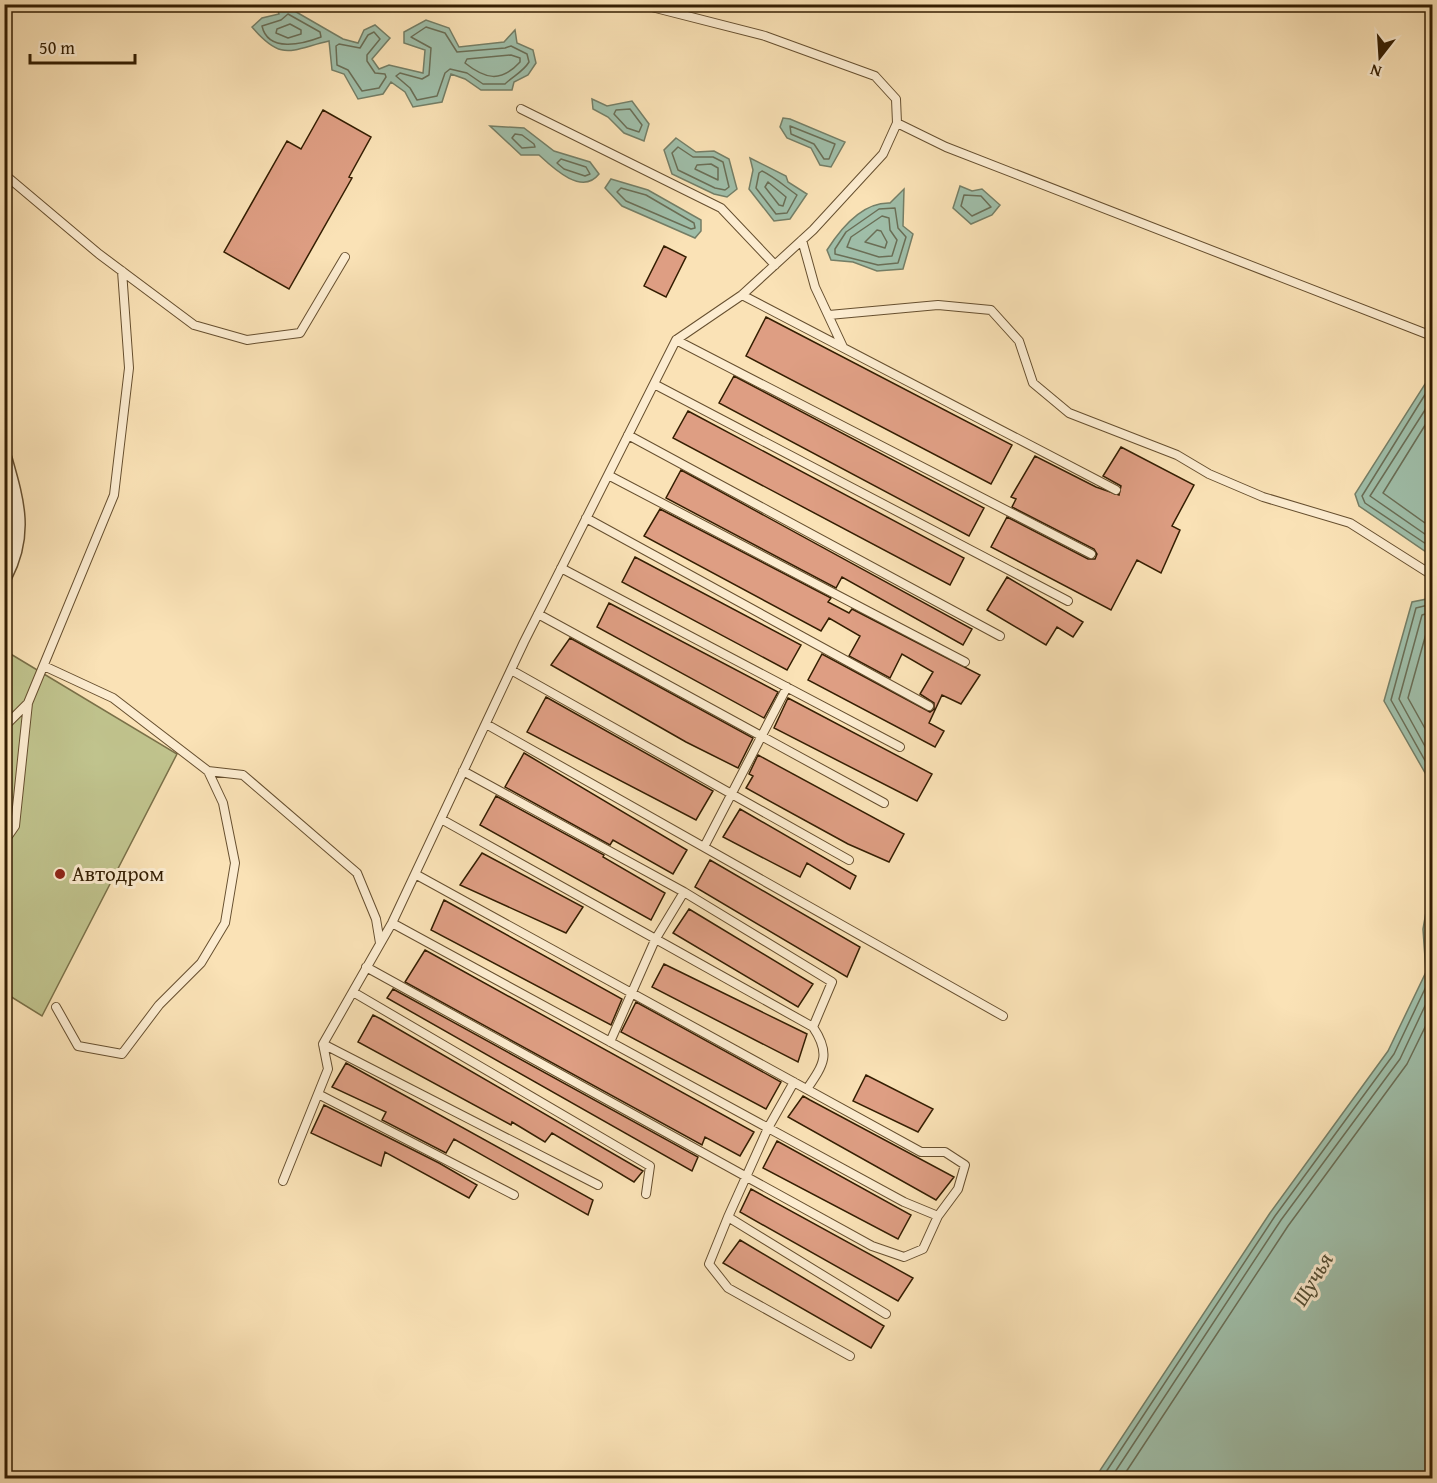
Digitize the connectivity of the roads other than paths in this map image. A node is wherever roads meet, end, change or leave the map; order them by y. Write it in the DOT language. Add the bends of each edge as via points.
graph roads {
  1 [pos="640,4"];
  2 [pos="521,109"];
  3 [pos="897,123"];
  4 [pos="4,174"];
  5 [pos="802,240"];
  6 [pos="345,257"];
  7 [pos="775,265"];
  8 [pos="122,271"];
  9 [pos="742,295"];
  10 [pos="829,315"];
  11 [pos="1432,336"];
  12 [pos="676,340"];
  13 [pos="843,347"];
  14 [pos="654,384"];
  15 [pos="628,435"];
  16 [pos="4,459"];
  17 [pos="608,475"];
  18 [pos="1116,490"];
  19 [pos="4,513"];
  20 [pos="586,518"];
  21 [pos="19,520"];
  22 [pos="1091,554"];
  23 [pos="561,568"];
  24 [pos="6,570"];
  25 [pos="1432,575"];
  26 [pos="1068,601"];
  27 [pos="538,614"];
  28 [pos="1000,636"];
  29 [pos="965,663"];
  30 [pos="44,666"];
  31 [pos="511,670"];
  32 [pos="788,687"];
  33 [pos="28,703"];
  34 [pos="929,706"];
  35 [pos="486,723"];
  36 [pos="4,727"];
  37 [pos="763,736"];
  38 [pos="900,747"];
  39 [pos="208,771"];
  40 [pos="463,771"];
  41 [pos="731,794"];
  42 [pos="884,803"];
  43 [pos="441,819"];
  44 [pos="4,842"];
  45 [pos="704,847"];
  46 [pos="849,860"];
  47 [pos="415,874"];
  48 [pos="684,892"];
  49 [pos="392,923"];
  50 [pos="655,940"];
  51 [pos="380,944"];
  52 [pos="366,967"];
  53 [pos="352,992"];
  54 [pos="632,993"];
  55 [pos="56,1007"];
  56 [pos="1003,1016"];
  57 [pos="813,1027"];
  58 [pos="610,1042"];
  59 [pos="323,1044"];
  60 [pos="794,1082"];
  61 [pos="807,1089"];
  62 [pos="318,1094"];
  63 [pos="768,1128"];
  64 [pos="746,1177"];
  65 [pos="283,1181"];
  66 [pos="598,1185"];
  67 [pos="646,1194"];
  68 [pos="514,1195"];
  69 [pos="938,1216"];
  70 [pos="728,1217"];
  71 [pos="886,1314"];
  72 [pos="850,1356"];
  1 -- 3 [label="lane" via="765,36 875,76 896,99"];
  2 -- 7 [label="lane" via="721,208"];
  3 -- 5 [label="lane" via="883,154"];
  3 -- 11 [label="lane" via="946,147"];
  4 -- 8 [label="lane"];
  5 -- 7 [label="lane"];
  5 -- 10 [label="lane" via="815,287"];
  6 -- 8 [label="lane" via="300,333 247,340 194,325"];
  7 -- 9 [label="lane"];
  8 -- 30 [label="lane" via="129,368 114,495"];
  9 -- 12 [label="lane"];
  9 -- 13 [label="lane"];
  10 -- 13 [label="lane"];
  10 -- 25 [label="lane" via="938,305 991,310 1019,341 1033,383 1069,413 1177,455 1209,474 1263,497 1350,523"];
  12 -- 14 [label="lane"];
  12 -- 22 [label="lane"];
  13 -- 18 [label="lane"];
  14 -- 15 [label="lane"];
  14 -- 26 [label="lane"];
  15 -- 17 [label="lane"];
  15 -- 28 [label="lane"];
  16 -- 21 [label="street"];
  17 -- 20 [label="lane"];
  17 -- 29 [label="lane"];
  19 -- 21 [label="lane"];
  20 -- 23 [label="lane"];
  20 -- 34 [label="lane"];
  21 -- 24 [label="street"];
  23 -- 27 [label="lane"];
  23 -- 32 [label="lane"];
  27 -- 31 [label="lane"];
  27 -- 37 [label="lane"];
  30 -- 33 [label="lane"];
  30 -- 39 [label="lane" via="113,698"];
  31 -- 35 [label="lane"];
  31 -- 41 [label="lane"];
  32 -- 37 [label="lane"];
  32 -- 38 [label="lane"];
  33 -- 36 [label="lane"];
  33 -- 44 [label="lane" via="15,826"];
  35 -- 40 [label="lane"];
  35 -- 45 [label="lane"];
  37 -- 41 [label="lane"];
  37 -- 42 [label="lane"];
  39 -- 51 [label="lane" via="243,775 357,873 376,919"];
  39 -- 55 [label="lane" via="223,803 235,862 225,923 201,963 159,1005 122,1054 78,1046"];
  40 -- 43 [label="lane"];
  40 -- 48 [label="lane"];
  41 -- 45 [label="lane"];
  41 -- 46 [label="lane"];
  43 -- 47 [label="lane"];
  43 -- 50 [label="lane"];
  45 -- 56 [label="lane"];
  47 -- 49 [label="lane"];
  47 -- 54 [label="lane"];
  48 -- 50 [label="lane"];
  48 -- 57 [label="lane" via="832,982"];
  49 -- 51 [label="lane"];
  49 -- 58 [label="lane"];
  50 -- 54 [label="lane"];
  50 -- 57 [label="lane"];
  51 -- 52 [label="lane"];
  52 -- 53 [label="lane"];
  52 -- 64 [label="lane"];
  53 -- 59 [label="lane"];
  53 -- 67 [label="lane" via="650,1166"];
  54 -- 58 [label="lane"];
  54 -- 60 [label="lane"];
  57 -- 61 [label="lane" via="824,1043 823,1065"];
  58 -- 63 [label="lane"];
  59 -- 62 [label="lane" via="328,1069"];
  59 -- 66 [label="lane"];
  60 -- 61 [label="lane"];
  60 -- 63 [label="lane"];
  61 -- 69 [label="lane" via="921,1152 945,1152 965,1164 958,1189"];
  62 -- 65 [label="lane"];
  62 -- 68 [label="lane"];
  63 -- 64 [label="lane"];
  63 -- 69 [label="lane" via="904,1202"];
  64 -- 69 [label="lane" via="872,1246 904,1257 923,1249"];
  64 -- 70 [label="lane"];
  70 -- 71 [label="lane"];
  70 -- 72 [label="lane" via="709,1264 728,1288"];
}
